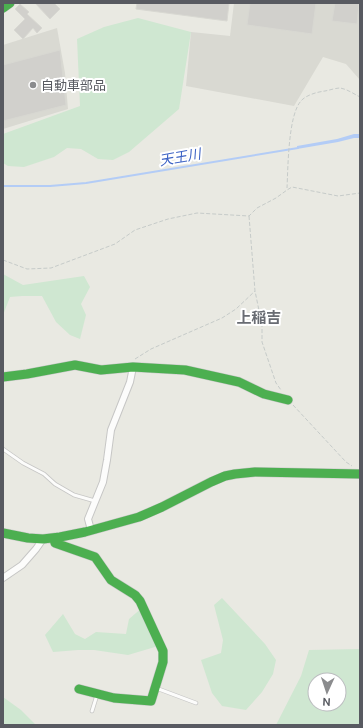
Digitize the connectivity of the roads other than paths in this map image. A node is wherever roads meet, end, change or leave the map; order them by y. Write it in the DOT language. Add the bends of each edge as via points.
graph roads {
  1 [pos="10,3"];
  2 [pos="3,8"];
  3 [pos="133,367"];
  4 [pos="3,377"];
  5 [pos="288,400"];
  6 [pos="3,449"];
  7 [pos="358,471"];
  8 [pos="95,501"];
  9 [pos="91,530"];
  10 [pos="3,533"];
  11 [pos="54,538"];
  12 [pos="42,539"];
  13 [pos="3,578"];
  14 [pos="155,688"];
  15 [pos="79,689"];
  16 [pos="98,693"];
  17 [pos="196,703"];
  18 [pos="92,711"];
  1 -- 2 [label="street"];
  3 -- 4 [label="street" via="101,370 76,365"];
  3 -- 5 [label="street" via="186,370 239,382 264,394"];
  3 -- 8 [label="street" via="130,382 111,430 103,482"];
  6 -- 8 [label="lane" via="74,495"];
  7 -- 9 [label="street" via="255,472 224,476 139,517"];
  8 -- 9 [label="street" via="88,519"];
  9 -- 11 [label="street"];
  10 -- 12 [label="street"];
  11 -- 12 [label="street"];
  11 -- 14 [label="street" via="55,544 94,557 111,580 140,601 163,651 163,662"];
  12 -- 13 [label="street" via="22,565"];
  14 -- 16 [label="street" via="150,701 114,698"];
  14 -- 17 [label="lane"];
  15 -- 16 [label="street"];
  16 -- 18 [label="lane"];
}
